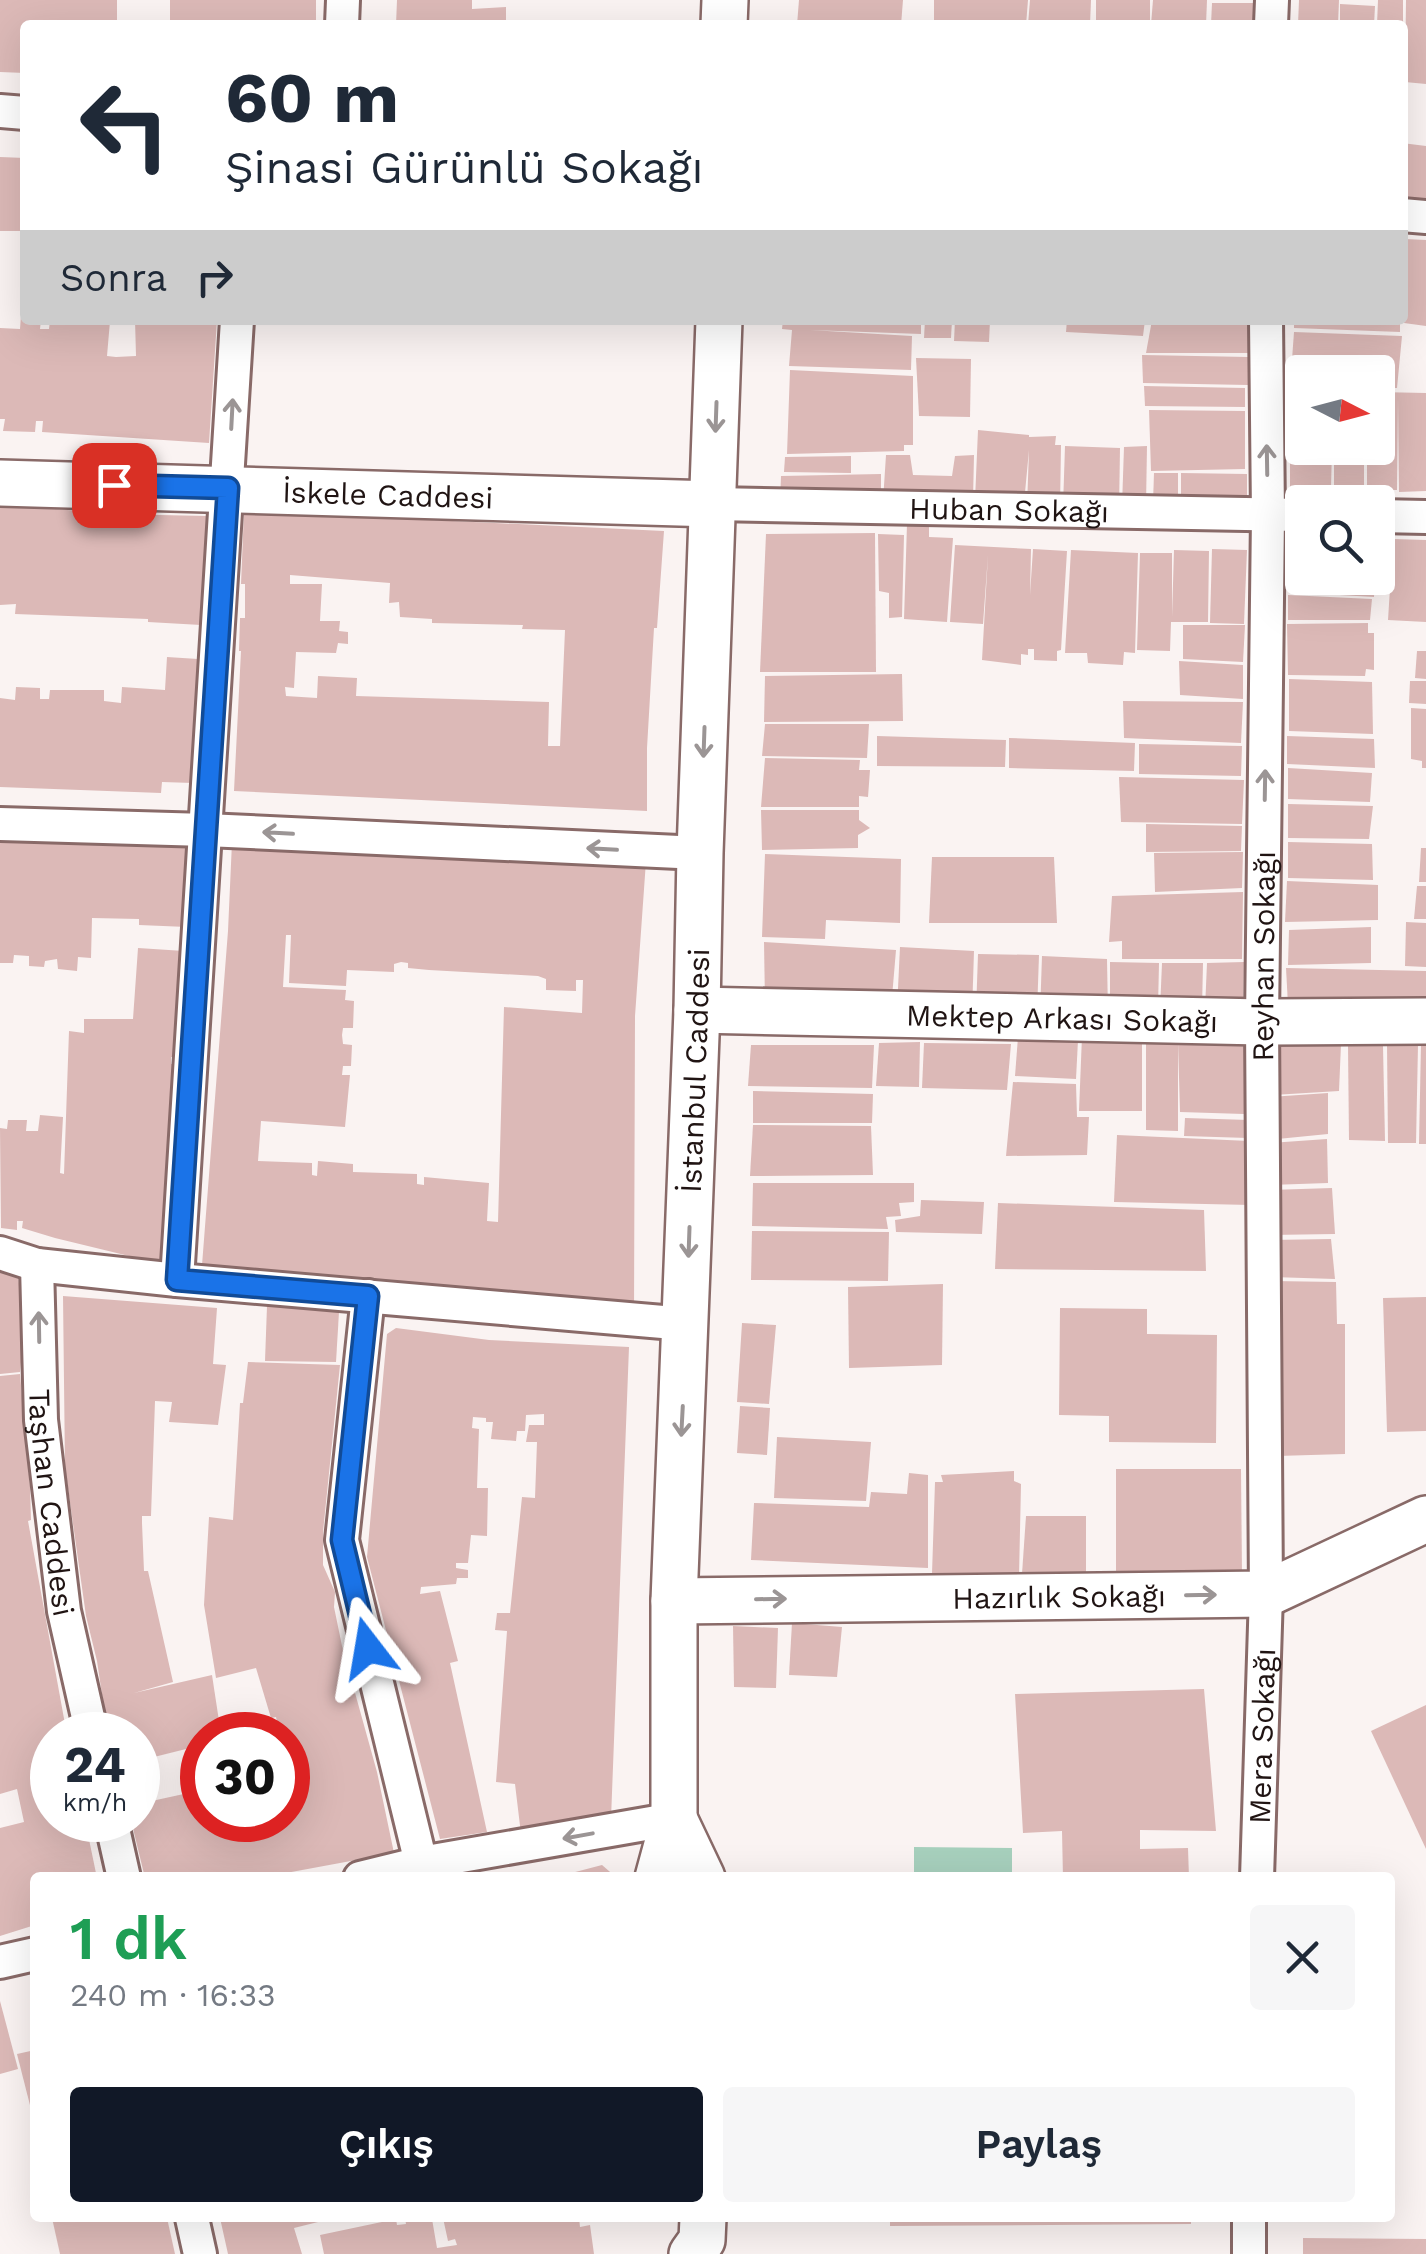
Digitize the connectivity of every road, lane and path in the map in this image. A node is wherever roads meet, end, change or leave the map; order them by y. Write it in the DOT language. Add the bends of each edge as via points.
graph roads {
  1 [pos="237,325"];
  2 [pos="719,325"];
  3 [pos="1266,325"];
  4 [pos="0,483"];
  5 [pos="228,488"];
  6 [pos="714,504"];
  7 [pos="1268,515"];
  8 [pos="1285,515"];
  9 [pos="1395,516"];
  10 [pos="1426,517"];
  11 [pos="0,824"];
  12 [pos="206,830"];
  13 [pos="700,852"];
  14 [pos="697,1010"];
  15 [pos="1426,1021"];
  16 [pos="1262,1022"];
  17 [pos="0,1253"];
  18 [pos="38,1265"];
  19 [pos="177,1280"];
  20 [pos="368,1296"];
  21 [pos="686,1324"];
  22 [pos="1426,1519"];
  23 [pos="1266,1594"];
  24 [pos="674,1601"];
  25 [pos="87,1712"];
  26 [pos="674,1819"];
  27 [pos="116,1842"];
  28 [pos="421,1863"];
  29 [pos="123,1872"];
  30 [pos="384,1872"];
  31 [pos="660,1872"];
  32 [pos="699,1872"];
  33 [pos="1257,1872"];
  34 [pos="30,1955"];
  35 [pos="0,1962"];
  36 [pos="193,2222"];
  37 [pos="678,2222"];
  38 [pos="703,2222"];
  39 [pos="1249,2222"];
  40 [pos="200,2254"];
  41 [pos="682,2254"];
  42 [pos="692,2254"];
  43 [pos="1249,2254"];
  5 -- 1 [label="street, one-way"];
  2 -- 6 [label="street, İstanbul Caddesi, one-way"];
  7 -- 3 [label="street, Reyhan Sokağı, one-way"];
  4 -- 5 [label="street, İskele Caddesi"];
  5 -- 6 [label="street, İskele Caddesi"];
  5 -- 12 [label="street"];
  6 -- 7 [label="street, Huban Sokağı"];
  6 -- 13 [label="street, İstanbul Caddesi, one-way"];
  7 -- 8 [label="street, Huban Sokağı"];
  16 -- 7 [label="street, Reyhan Sokağı, one-way"];
  9 -- 10 [label="street"];
  11 -- 12 [label="street"];
  13 -- 12 [label="street, one-way"];
  12 -- 19 [label="street"];
  13 -- 14 [label="street, İstanbul Caddesi"];
  14 -- 16 [label="street, Mektep Arkası Sokağı"];
  14 -- 21 [label="street, İstanbul Caddesi, one-way"];
  15 -- 16 [label="street, Mektep Arkası Sokağı"];
  16 -- 23 [label="street, Reyhan Sokağı"];
  17 -- 18 [label="street"];
  18 -- 19 [label="street"];
  25 -- 18 [label="street, Taşhan Caddesi, one-way" via="64,1611 41,1420"];
  19 -- 20 [label="street"];
  20 -- 21 [label="street"];
  20 -- 28 [label="street" via="342,1540"];
  21 -- 24 [label="street, İstanbul Caddesi, one-way"];
  22 -- 23 [label="street, Hazırlık Sokağı"];
  24 -- 23 [label="street, Hazırlık Sokağı, one-way"];
  23 -- 33 [label="street, Mera Sokağı"];
  24 -- 26 [label="street, İstanbul Caddesi"];
  26 -- 28 [label="street, one-way"];
  26 -- 31 [label="street, İstanbul Caddesi"];
  26 -- 32 [label="street, İstanbul Caddesi"];
  27 -- 29 [label="street"];
  28 -- 30 [label="street"];
  34 -- 35 [label="street"];
  36 -- 40 [label="street"];
  37 -- 41 [label="street"];
  38 -- 42 [label="street"];
  39 -- 43 [label="street"];
}
